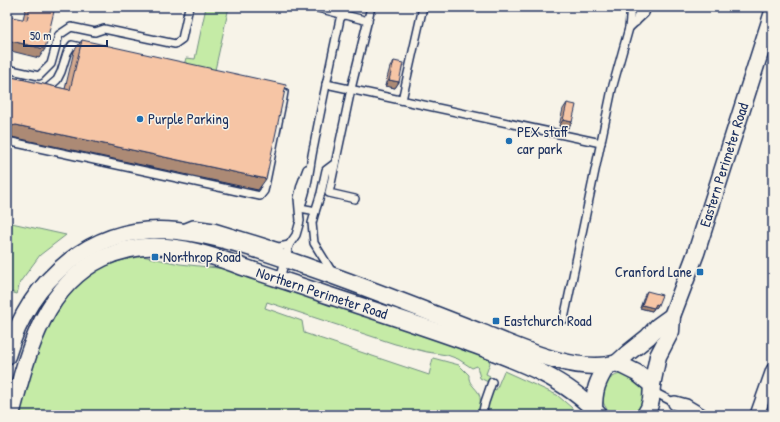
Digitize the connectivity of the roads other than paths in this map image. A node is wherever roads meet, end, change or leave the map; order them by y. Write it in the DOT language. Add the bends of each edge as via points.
graph roads {
  1 [pos="189,7"];
  2 [pos="314,7"];
  3 [pos="371,7"];
  4 [pos="423,7"];
  5 [pos="631,7"];
  6 [pos="640,7"];
  7 [pos="647,7"];
  8 [pos="773,12"];
  9 [pos="343,15"];
  10 [pos="368,21"];
  11 [pos="636,22"];
  12 [pos="629,28"];
  13 [pos="92,50"];
  14 [pos="7,68"];
  15 [pos="326,84"];
  16 [pos="351,89"];
  17 [pos="36,90"];
  18 [pos="276,90"];
  19 [pos="402,100"];
  20 [pos="7,141"];
  21 [pos="601,144"];
  22 [pos="334,164"];
  23 [pos="355,198"];
  24 [pos="300,208"];
  25 [pos="315,212"];
  26 [pos="287,252"];
  27 [pos="335,276"];
  28 [pos="280,279"];
  29 [pos="672,316"];
  30 [pos="564,319"];
  31 [pos="7,356"];
  32 [pos="612,365"];
  33 [pos="773,370"];
  34 [pos="492,382"];
  35 [pos="652,388"];
  36 [pos="675,403"];
  37 [pos="596,412"];
  38 [pos="11,415"];
  39 [pos="482,415"];
  40 [pos="645,415"];
  41 [pos="684,415"];
  42 [pos="701,415"];
  43 [pos="757,415"];
  1 -- 14 [label="lane" via="182,39 175,44 104,29 95,32 70,27 59,35 51,64 39,76"];
  2 -- 9 [label="lane"];
  3 -- 10 [label="lane"];
  4 -- 19 [label="lane"];
  5 -- 12 [label="lane"];
  6 -- 11 [label="lane"];
  7 -- 11 [label="lane"];
  8 -- 29 [label="street, Eastern Perimeter Road" via="696,252"];
  9 -- 10 [label="lane"];
  9 -- 15 [label="lane"];
  10 -- 16 [label="lane"];
  11 -- 12 [label="lane"];
  12 -- 21 [label="lane" via="612,89"];
  13 -- 17 [label="lane" via="72,45 57,80 43,91"];
  15 -- 16 [label="lane"];
  15 -- 24 [label="lane" via="311,160 300,188"];
  16 -- 19 [label="lane"];
  16 -- 22 [label="lane"];
  18 -- 20 [label="lane" via="284,92 264,191 260,196"];
  19 -- 21 [label="lane"];
  21 -- 30 [label="lane"];
  22 -- 23 [label="lane" via="329,193"];
  22 -- 25 [label="lane" via="326,170"];
  24 -- 25 [label="lane"];
  24 -- 26 [label="lane" via="296,235"];
  25 -- 27 [label="lane" via="312,223 314,243"];
  26 -- 27 [label="street, Northern Perimeter Road"];
  26 -- 28 [label="lane"];
  26 -- 31 [label="street, Northern Perimeter Road" via="175,231 146,231 113,237 69,260 45,284 20,323"];
  27 -- 32 [label="street, Northern Perimeter Road" via="544,356 573,363"];
  28 -- 37 [label="street, Northern Perimeter Road" via="498,354 553,378 569,388"];
  28 -- 38 [label="street, Northern Perimeter Road" via="224,260 167,247 128,249 103,258 68,282 50,305 34,338"];
  29 -- 32 [label="street"];
  29 -- 35 [label="street, Eastern Perimeter Road" via="671,331 658,356"];
  32 -- 35 [label="street" via="637,373"];
  32 -- 37 [label="street" via="600,377 596,388"];
  33 -- 43 [label="street"];
  34 -- 39 [label="lane"];
  35 -- 36 [label="lane"];
  35 -- 40 [label="street, Eastern Perimeter Road" via="649,408"];
  36 -- 41 [label="lane"];
  36 -- 42 [label="street"];
}
